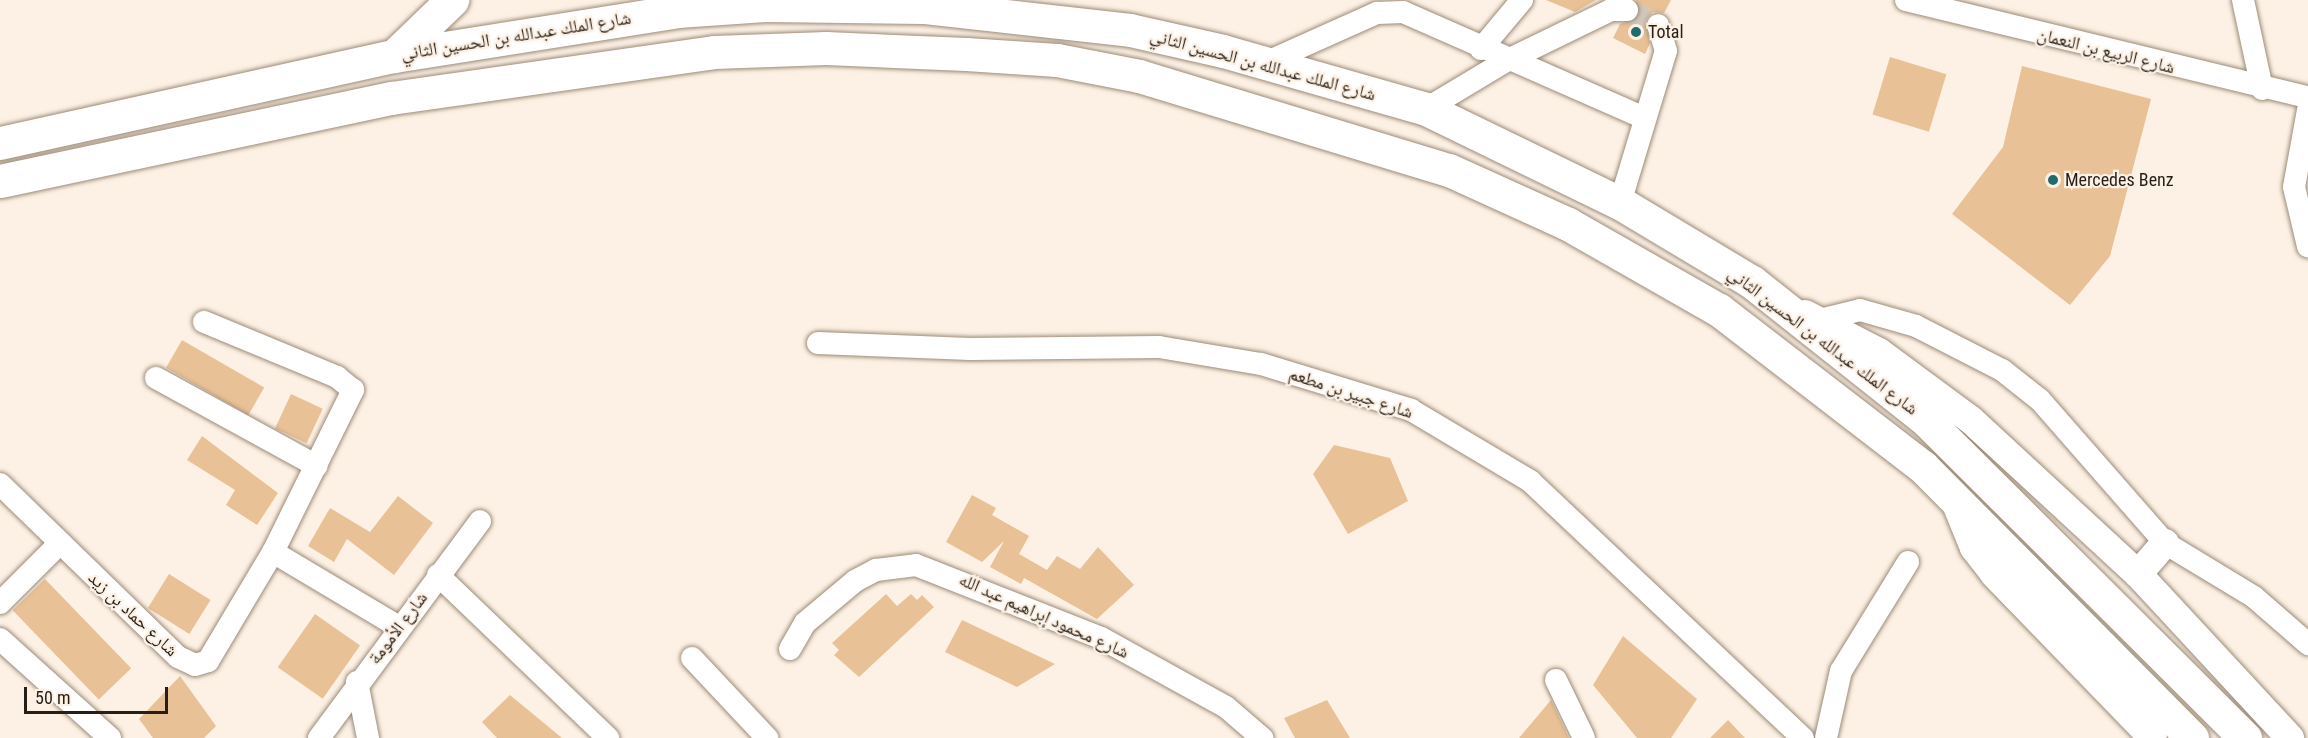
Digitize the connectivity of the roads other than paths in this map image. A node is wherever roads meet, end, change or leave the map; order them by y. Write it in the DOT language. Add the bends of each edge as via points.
graph roads {
  1 [pos="452,0"];
  2 [pos="1522,0"];
  3 [pos="1906,0"];
  4 [pos="2243,0"];
  5 [pos="862,3"];
  6 [pos="1406,6"];
  7 [pos="1961,6"];
  8 [pos="1617,7"];
  9 [pos="1659,25"];
  10 [pos="1481,49"];
  11 [pos="394,56"];
  12 [pos="1506,61"];
  13 [pos="1264,63"];
  14 [pos="2262,89"];
  15 [pos="2308,97"];
  16 [pos="1426,109"];
  17 [pos="2308,110"];
  18 [pos="1645,118"];
  19 [pos="0,143"];
  20 [pos="0,181"];
  21 [pos="1620,203"];
  22 [pos="2308,246"];
  23 [pos="1784,306"];
  24 [pos="1820,320"];
  25 [pos="204,322"];
  26 [pos="818,343"];
  27 [pos="156,378"];
  28 [pos="317,466"];
  29 [pos="0,484"];
  30 [pos="1963,505"];
  31 [pos="480,521"];
  32 [pos="60,543"];
  33 [pos="2165,543"];
  34 [pos="273,552"];
  35 [pos="1908,562"];
  36 [pos="2138,574"];
  37 [pos="438,575"];
  38 [pos="0,603"];
  39 [pos="399,627"];
  40 [pos="0,639"];
  41 [pos="2308,644"];
  42 [pos="790,649"];
  43 [pos="692,658"];
  44 [pos="1556,680"];
  45 [pos="357,682"];
  46 [pos="110,738"];
  47 [pos="319,738"];
  48 [pos="368,738"];
  49 [pos="608,738"];
  50 [pos="767,738"];
  51 [pos="1262,738"];
  52 [pos="1584,738"];
  53 [pos="1803,738"];
  54 [pos="1826,738"];
  55 [pos="2153,738"];
  56 [pos="2192,738"];
  57 [pos="2245,738"];
  58 [pos="2290,738"];
  1 -- 11 [label="highway"];
  2 -- 10 [label="street"];
  3 -- 7 [label="street, شارع الربيع بن النعمان"];
  4 -- 14 [label="street"];
  5 -- 11 [label="highway, شارع الملك عبدالله بن الحسين الثاني" via="677,11"];
  5 -- 13 [label="highway, شارع الملك عبدالله بن الحسين الثاني" via="1016,14 1130,30"];
  6 -- 10 [label="street"];
  6 -- 13 [label="street" via="1377,13"];
  7 -- 14 [label="street, شارع الربيع بن النعمان"];
  8 -- 12 [label="street"];
  9 -- 18 [label="street" via="1666,51"];
  10 -- 12 [label="street"];
  11 -- 19 [label="highway, شارع الملك عبدالله بن الحسين الثاني"];
  12 -- 16 [label="street"];
  12 -- 18 [label="street"];
  13 -- 16 [label="highway, شارع الملك عبدالله بن الحسين الثاني"];
  14 -- 15 [label="street, شارع الربيع بن النعمان"];
  16 -- 21 [label="highway, شارع الملك عبدالله بن الحسين الثاني"];
  17 -- 22 [label="street" via="2294,187 2298,221"];
  18 -- 21 [label="street"];
  20 -- 30 [label="highway, شارع الملك عبدالله بن الحسين الثاني" via="391,98 714,52 826,48 1057,60 1139,76 1386,147 1568,224 1719,309 1859,413"];
  21 -- 23 [label="highway, شارع الملك عبدالله بن الحسين الثاني"];
  23 -- 24 [label="main road"];
  23 -- 57 [label="highway, شارع الملك عبدالله بن الحسين الثاني" via="1925,419"];
  24 -- 33 [label="street" via="1860,310 1943,337 2002,370 2046,407"];
  24 -- 36 [label="main road" via="1925,383"];
  25 -- 28 [label="street, شارع حماد بن زيد" via="352,386 351,404"];
  26 -- 53 [label="street, شارع جبير بن مطعم" via="979,350 1160,347 1261,364 1411,410 1530,481"];
  27 -- 28 [label="street"];
  28 -- 34 [label="street, شارع حماد بن زيد"];
  29 -- 32 [label="street, شارع حماد بن زيد"];
  30 -- 55 [label="main road" via="1974,548 1994,574"];
  30 -- 56 [label="highway, شارع الملك عبدالله بن الحسين الثاني"];
  31 -- 37 [label="street, شارع الأمومة"];
  32 -- 34 [label="street, شارع حماد بن زيد" via="172,652 195,665 216,652"];
  32 -- 38 [label="street"];
  33 -- 36 [label="main road"];
  33 -- 41 [label="street" via="2254,597"];
  34 -- 39 [label="street"];
  35 -- 54 [label="street" via="1841,670"];
  36 -- 58 [label="main road"];
  37 -- 39 [label="street, شارع الأمومة"];
  37 -- 49 [label="street"];
  39 -- 45 [label="street, شارع الأمومة"];
  40 -- 46 [label="street"];
  42 -- 51 [label="street, شارع محمود إبراهيم عبد الله" via="820,607 876,570 898,564 939,571 1075,626 1195,688"];
  43 -- 50 [label="street"];
  44 -- 52 [label="street"];
  45 -- 47 [label="street, شارع الأمومة"];
  45 -- 48 [label="street"];
}
